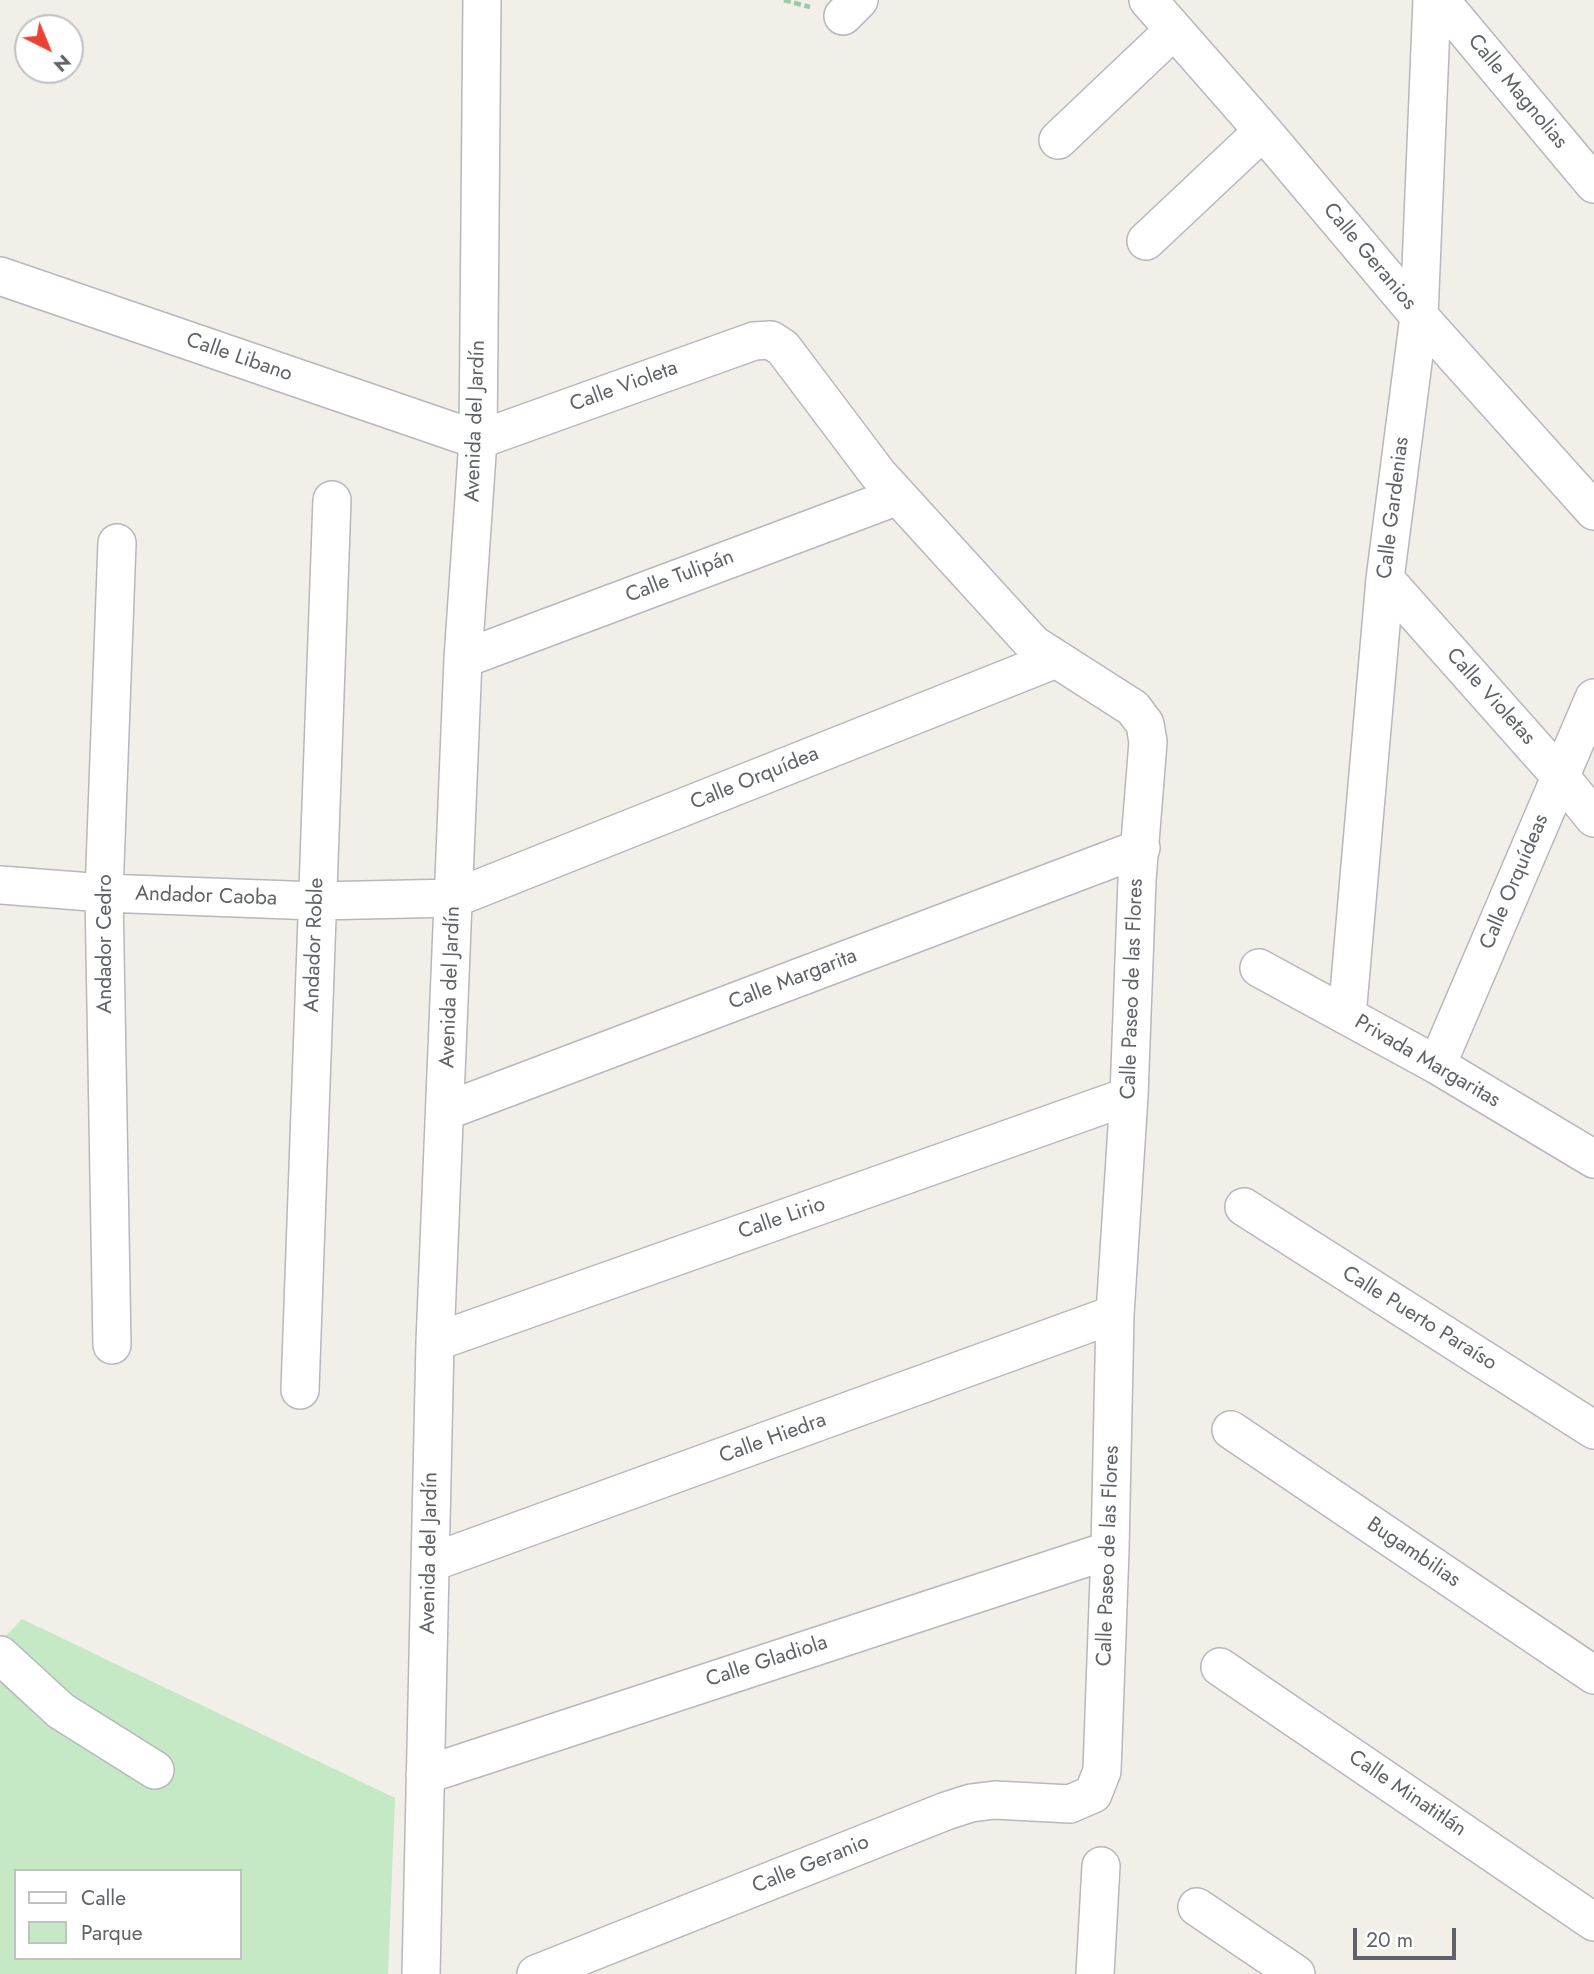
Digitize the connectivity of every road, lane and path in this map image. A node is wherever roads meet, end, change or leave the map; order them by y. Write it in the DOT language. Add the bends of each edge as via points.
graph roads {
  1 [pos="482,0"];
  2 [pos="1147,0"];
  3 [pos="1432,0"];
  4 [pos="1440,0"];
  5 [pos="1174,30"];
  6 [pos="1263,131"];
  7 [pos="1058,140"];
  8 [pos="1594,184"];
  9 [pos="1146,241"];
  10 [pos="0,276"];
  11 [pos="1419,316"];
  12 [pos="771,340"];
  13 [pos="478,440"];
  14 [pos="898,496"];
  15 [pos="332,500"];
  16 [pos="1594,511"];
  17 [pos="117,543"];
  18 [pos="1385,579"];
  19 [pos="463,659"];
  20 [pos="1056,659"];
  21 [pos="1594,698"];
  22 [pos="1560,776"];
  23 [pos="1594,818"];
  24 [pos="1140,848"];
  25 [pos="0,885"];
  26 [pos="104,893"];
  27 [pos="454,898"];
  28 [pos="316,901"];
  29 [pos="1259,968"];
  30 [pos="1347,1016"];
  31 [pos="1437,1065"];
  32 [pos="1129,1096"];
  33 [pos="446,1111"];
  34 [pos="1594,1159"];
  35 [pos="1244,1207"];
  36 [pos="1115,1314"];
  37 [pos="435,1342"];
  38 [pos="112,1345"];
  39 [pos="300,1390"];
  40 [pos="1231,1430"];
  41 [pos="1594,1430"];
  42 [pos="1110,1550"];
  43 [pos="430,1563"];
  44 [pos="0,1655"];
  45 [pos="1220,1667"];
  46 [pos="1594,1675"];
  47 [pos="155,1770"];
  48 [pos="425,1775"];
  49 [pos="1093,1794"];
  50 [pos="1101,1866"];
  51 [pos="1197,1907"];
  52 [pos="1594,1922"];
  53 [pos="421,1974"];
  54 [pos="536,1974"];
  55 [pos="1095,1974"];
  56 [pos="1296,1974"];
  1 -- 13 [label="street, Avenida del Jardín"];
  2 -- 5 [label="street, Calle Geranios"];
  3 -- 11 [label="street, Calle Gardenias"];
  4 -- 8 [label="street, Calle Magnolias"];
  5 -- 6 [label="street, Calle Geranios"];
  5 -- 7 [label="street"];
  6 -- 9 [label="street"];
  6 -- 11 [label="street, Calle Geranios"];
  10 -- 13 [label="street, Calle Libano"];
  11 -- 16 [label="street, Calle Geranios"];
  11 -- 18 [label="street, Calle Gardenias"];
  12 -- 13 [label="street, Calle Violeta" via="754,341"];
  12 -- 14 [label="street, Calle Paseo de las Flores" via="783,348"];
  13 -- 19 [label="street, Avenida del Jardín"];
  14 -- 19 [label="street, Calle Tulipán"];
  14 -- 20 [label="street, Calle Paseo de las Flores" via="1033,644"];
  15 -- 28 [label="street, Andador Roble"];
  17 -- 26 [label="street, Andador Cedro"];
  18 -- 22 [label="street, Calle Violetas"];
  18 -- 30 [label="street, Calle Gardenias"];
  19 -- 27 [label="street, Avenida del Jardín"];
  20 -- 24 [label="street, Calle Paseo de las Flores" via="1133,708 1144,724 1148,742"];
  20 -- 27 [label="street, Calle Orquídea"];
  21 -- 22 [label="street, Calle Orquídeas"];
  22 -- 23 [label="street, Calle Violetas"];
  22 -- 31 [label="street, Calle Orquídeas"];
  24 -- 32 [label="street, Calle Paseo de las Flores"];
  24 -- 33 [label="street, Calle Margarita"];
  25 -- 26 [label="street, Andador Caoba"];
  26 -- 28 [label="street, Andador Caoba"];
  26 -- 38 [label="street, Andador Cedro"];
  27 -- 28 [label="street, Andador Caoba"];
  27 -- 33 [label="street, Avenida del Jardín"];
  28 -- 39 [label="street, Andador Roble"];
  29 -- 30 [label="street, Privada Margaritas"];
  30 -- 31 [label="street, Privada Margaritas"];
  31 -- 34 [label="street, Privada Margaritas"];
  32 -- 36 [label="street, Calle Paseo de las Flores"];
  32 -- 37 [label="street, Calle Lirio"];
  33 -- 37 [label="street, Avenida del Jardín"];
  35 -- 41 [label="street, Calle Puerto Paraíso"];
  36 -- 42 [label="street, Calle Paseo de las Flores"];
  36 -- 43 [label="street, Calle Hiedra"];
  37 -- 43 [label="street, Avenida del Jardín"];
  40 -- 46 [label="street, Bugambilias"];
  42 -- 48 [label="street, Calle Gladiola"];
  42 -- 49 [label="street, Calle Paseo de las Flores" via="1102,1771"];
  43 -- 48 [label="street, Avenida del Jardín"];
  44 -- 47 [label="street" via="61,1711"];
  45 -- 52 [label="street, Calle Minatitlán"];
  48 -- 53 [label="street, Avenida del Jardín"];
  49 -- 54 [label="street, Calle Geranio" via="1070,1804 995,1800 946,1811"];
  50 -- 55 [label="street"];
  51 -- 56 [label="street"];
}
